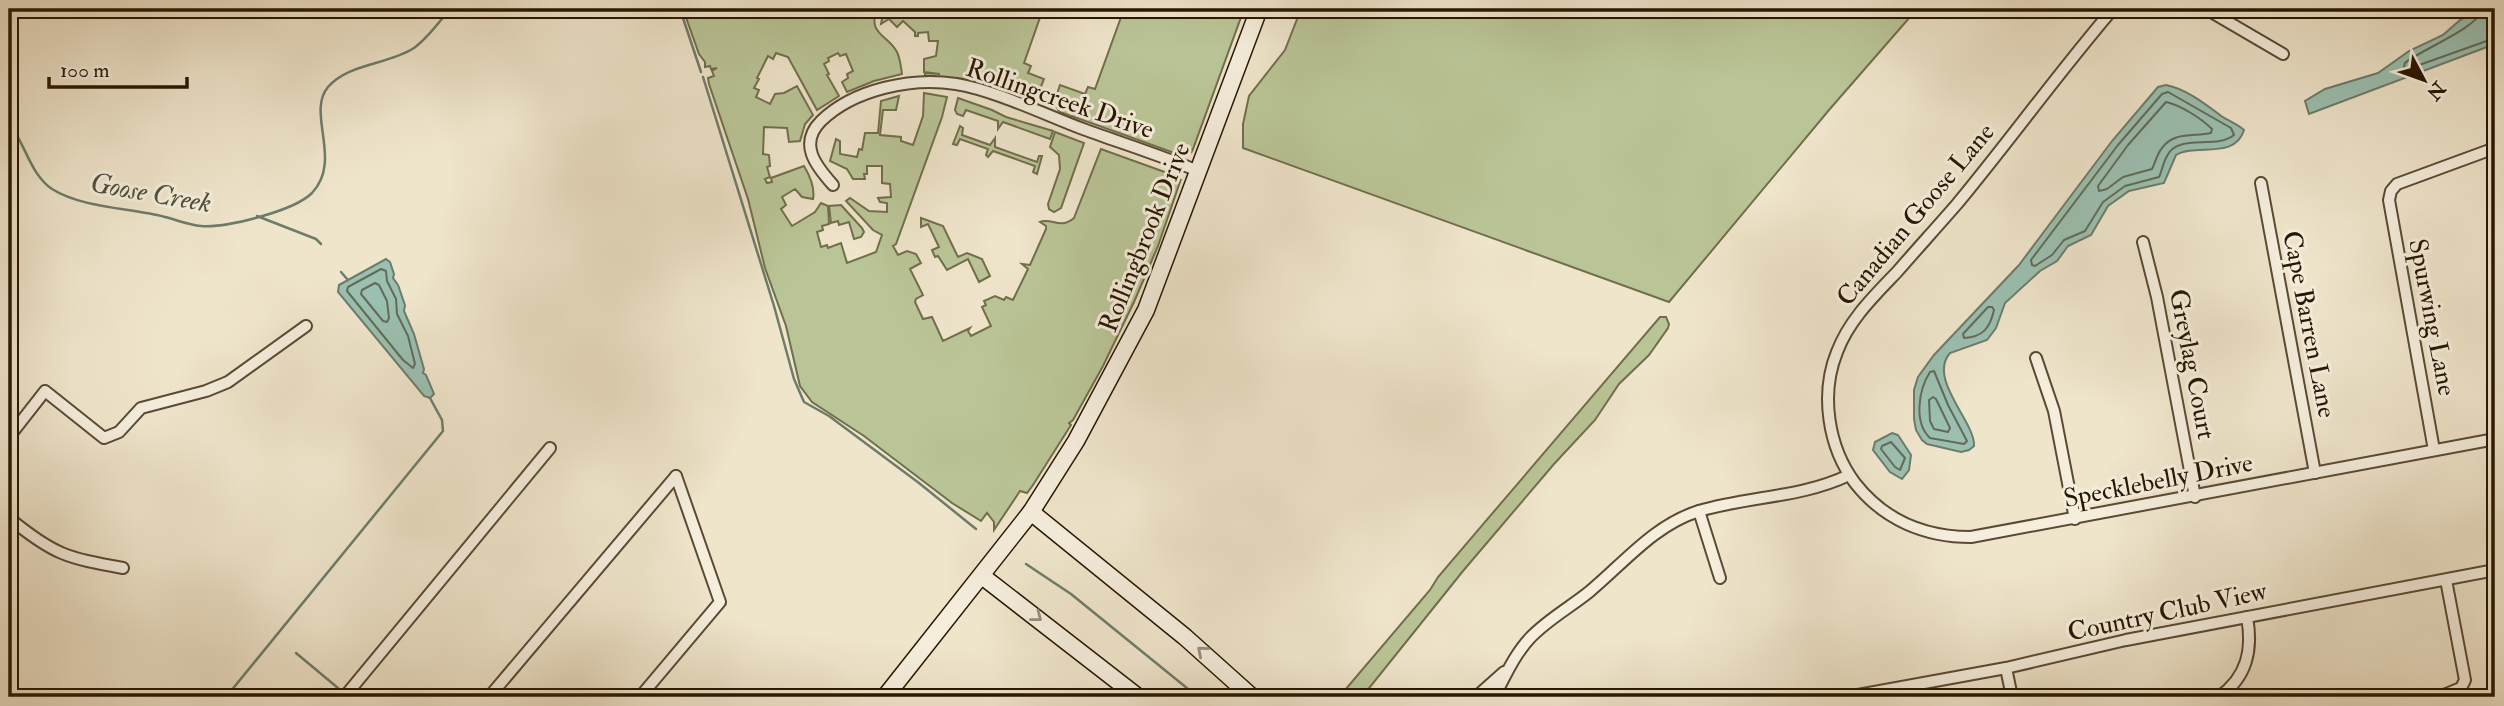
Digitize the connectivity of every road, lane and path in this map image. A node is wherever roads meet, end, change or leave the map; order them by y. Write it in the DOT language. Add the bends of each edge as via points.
graph roads {
  1 [pos="1259,9"];
  2 [pos="2113,9"];
  3 [pos="2206,9"];
  4 [pos="2283,54"];
  5 [pos="2495,148"];
  6 [pos="1198,171"];
  7 [pos="2261,183"];
  8 [pos="833,185"];
  9 [pos="2143,242"];
  10 [pos="306,326"];
  11 [pos="2036,358"];
  12 [pos="9,437"];
  13 [pos="2495,439"];
  14 [pos="550,448"];
  15 [pos="2434,450"];
  16 [pos="2315,473"];
  17 [pos="1849,475"];
  18 [pos="2195,496"];
  19 [pos="1699,511"];
  20 [pos="1031,512"];
  21 [pos="9,518"];
  22 [pos="2075,519"];
  23 [pos="123,568"];
  24 [pos="2495,570"];
  25 [pos="982,576"];
  26 [pos="1720,578"];
  27 [pos="2446,580"];
  28 [pos="2246,617"];
  29 [pos="1508,668"];
  30 [pos="2006,668"];
  31 [pos="349,697"];
  32 [pos="489,697"];
  33 [pos="640,697"];
  34 [pos="884,697"];
  35 [pos="1138,697"];
  36 [pos="1252,697"];
  37 [pos="1476,697"];
  38 [pos="1494,697"];
  39 [pos="1847,697"];
  40 [pos="2012,697"];
  41 [pos="2219,697"];
  42 [pos="2439,697"];
  1 -- 6 [label="main road, Rollingbrook Drive"];
  2 -- 17 [label="street, Canadian Goose Lane" via="1842,339 1828,394 1830,427"];
  3 -- 4 [label="street"];
  5 -- 15 [label="street, Spurwing Lane" via="2397,184 2389,200"];
  6 -- 8 [label="street, Rollingcreek Drive" via="991,94 954,83 929,83 866,94 816,126 809,147 812,158"];
  6 -- 20 [label="main road, Rollingbrook Drive" via="1146,310 1076,442"];
  7 -- 16 [label="street, Cape Barren Lane"];
  9 -- 18 [label="street, Greylag Court"];
  10 -- 12 [label="street" via="228,382 141,408 119,432 104,438 45,391"];
  11 -- 22 [label="street" via="2054,411"];
  13 -- 15 [label="street, Specklebelly Drive"];
  14 -- 31 [label="street" via="346,695"];
  15 -- 16 [label="street, Specklebelly Drive"];
  16 -- 18 [label="street, Specklebelly Drive"];
  17 -- 19 [label="street" via="1811,490"];
  17 -- 22 [label="street, Specklebelly Drive" via="1881,510 1909,526 1939,535 1979,537"];
  18 -- 22 [label="street, Specklebelly Drive"];
  19 -- 26 [label="street"];
  19 -- 29 [label="street" via="1652,536 1545,624"];
  20 -- 25 [label="main road, Rollingbrook Drive"];
  36 -- 20 [label="main road, one-way"];
  21 -- 23 [label="street" via="63,556"];
  24 -- 27 [label="street, Country Club View"];
  25 -- 34 [label="main road, Rollingbrook Drive"];
  25 -- 35 [label="main road, one-way"];
  27 -- 28 [label="street, Country Club View"];
  27 -- 42 [label="street" via="2465,680 2460,688"];
  28 -- 30 [label="street, Country Club View"];
  28 -- 41 [label="street" via="2248,661"];
  29 -- 37 [label="street"];
  29 -- 38 [label="street"];
  30 -- 39 [label="street, Country Club View"];
  30 -- 40 [label="street"];
  32 -- 33 [label="street" via="676,476 720,602"];
}
